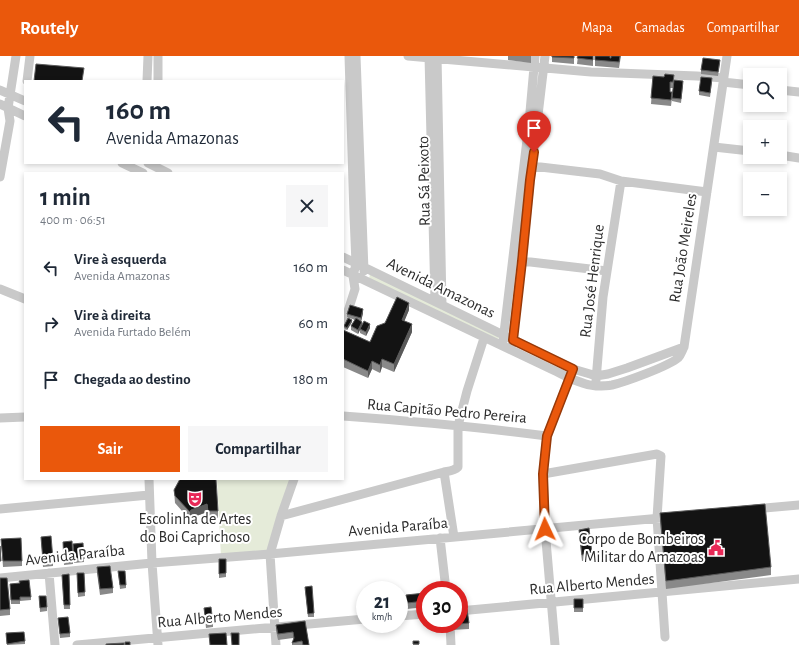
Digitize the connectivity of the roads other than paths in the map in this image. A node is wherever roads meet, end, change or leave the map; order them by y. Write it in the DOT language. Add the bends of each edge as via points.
graph roads {
  1 [pos="16,56"];
  2 [pos="30,56"];
  3 [pos="148,56"];
  4 [pos="158,56"];
  5 [pos="349,56"];
  6 [pos="356,56"];
  7 [pos="408,56"];
  8 [pos="535,56"];
  9 [pos="545,56"];
  10 [pos="728,56"];
  11 [pos="433,57"];
  12 [pos="539,67"];
  13 [pos="27,80"];
  14 [pos="147,80"];
  15 [pos="158,80"];
  16 [pos="723,80"];
  17 [pos="743,84"];
  18 [pos="0,90"];
  19 [pos="787,91"];
  20 [pos="799,92"];
  21 [pos="10,95"];
  22 [pos="24,101"];
  23 [pos="4,106"];
  24 [pos="22,114"];
  25 [pos="10,121"];
  26 [pos="714,147"];
  27 [pos="743,150"];
  28 [pos="787,156"];
  29 [pos="799,158"];
  30 [pos="124,164"];
  31 [pos="153,166"];
  32 [pos="532,166"];
  33 [pos="142,172"];
  34 [pos="166,172"];
  35 [pos="0,177"];
  36 [pos="526,180"];
  37 [pos="621,181"];
  38 [pos="707,192"];
  39 [pos="344,258"];
  40 [pos="522,261"];
  41 [pos="360,266"];
  42 [pos="344,271"];
  43 [pos="607,271"];
  44 [pos="354,276"];
  45 [pos="364,280"];
  46 [pos="0,289"];
  47 [pos="355,289"];
  48 [pos="24,299"];
  49 [pos="438,303"];
  50 [pos="344,324"];
  51 [pos="503,336"];
  52 [pos="484,338"];
  53 [pos="513,340"];
  54 [pos="502,346"];
  55 [pos="511,350"];
  56 [pos="682,350"];
  57 [pos="573,369"];
  58 [pos="596,376"];
  59 [pos="569,378"];
  60 [pos="597,386"];
  61 [pos="344,416"];
  62 [pos="24,417"];
  63 [pos="0,418"];
  64 [pos="458,426"];
  65 [pos="547,436"];
  66 [pos="444,472"];
  67 [pos="543,474"];
  68 [pos="149,480"];
  69 [pos="294,480"];
  70 [pos="149,495"];
  71 [pos="799,505"];
  72 [pos="0,509"];
  73 [pos="744,510"];
  74 [pos="281,516"];
  75 [pos="681,516"];
  76 [pos="658,518"];
  77 [pos="545,529"];
  78 [pos="454,537"];
  79 [pos="440,538"];
  80 [pos="270,554"];
  81 [pos="152,563"];
  82 [pos="49,573"];
  83 [pos="0,578"];
  84 [pos="799,579"];
  85 [pos="445,581"];
  86 [pos="662,593"];
  87 [pos="551,602"];
  88 [pos="468,609"];
  89 [pos="356,620"];
  90 [pos="275,627"];
  91 [pos="450,633"];
  92 [pos="665,637"];
  93 [pos="158,641"];
  94 [pos="55,645"];
  95 [pos="77,645"];
  96 [pos="276,645"];
  97 [pos="451,645"];
  98 [pos="555,645"];
  1 -- 21 [label="street"];
  2 -- 13 [label="street"];
  3 -- 14 [label="street"];
  4 -- 15 [label="street"];
  5 -- 41 [label="street" via="354,215"];
  6 -- 41 [label="street"];
  7 -- 11 [label="street"];
  8 -- 12 [label="street"];
  9 -- 12 [label="street"];
  10 -- 16 [label="street, Rua João Meireles"];
  11 -- 12 [label="street"];
  11 -- 49 [label="street, Rua Sá Peixoto"];
  12 -- 16 [label="street" via="591,72 696,76"];
  12 -- 32 [label="street"];
  12 -- 36 [label="street" via="529,123"];
  16 -- 17 [label="street"];
  16 -- 26 [label="street, Rua João Meireles"];
  18 -- 21 [label="street"];
  19 -- 20 [label="street"];
  21 -- 22 [label="street"];
  21 -- 23 [label="street"];
  23 -- 24 [label="street"];
  23 -- 25 [label="street"];
  24 -- 25 [label="street"];
  25 -- 35 [label="street"];
  26 -- 27 [label="street"];
  26 -- 38 [label="street, Rua João Meireles"];
  28 -- 29 [label="street"];
  30 -- 33 [label="street"];
  31 -- 34 [label="street"];
  32 -- 36 [label="street"];
  32 -- 37 [label="street" via="600,174"];
  36 -- 40 [label="street"];
  36 -- 51 [label="street"];
  37 -- 38 [label="street"];
  37 -- 43 [label="street, Rua José Henrique"];
  38 -- 56 [label="street, Rua João Meireles"];
  39 -- 41 [label="street, Avenida Amazonas"];
  40 -- 43 [label="street"];
  40 -- 53 [label="street"];
  41 -- 44 [label="street"];
  41 -- 45 [label="street"];
  41 -- 49 [label="street, Avenida Amazonas"];
  42 -- 44 [label="street, Avenida Amazonas"];
  43 -- 58 [label="street, Rua José Henrique"];
  44 -- 45 [label="street, Avenida Amazonas"];
  44 -- 47 [label="street"];
  45 -- 47 [label="street"];
  45 -- 52 [label="street, Avenida Amazonas"];
  46 -- 48 [label="street"];
  47 -- 50 [label="street"];
  49 -- 51 [label="street, Avenida Amazonas"];
  51 -- 53 [label="street, Avenida Amazonas"];
  51 -- 54 [label="street"];
  52 -- 54 [label="street, Avenida Amazonas"];
  52 -- 64 [label="street"];
  53 -- 55 [label="street"];
  53 -- 57 [label="street, Avenida Amazonas"];
  54 -- 55 [label="street, Avenida Amazonas"];
  55 -- 59 [label="street, Avenida Amazonas"];
  56 -- 58 [label="street, Avenida Amazonas"];
  56 -- 60 [label="street, Avenida Amazonas" via="673,361 660,367 614,384"];
  57 -- 58 [label="street, Avenida Amazonas"];
  57 -- 59 [label="street"];
  58 -- 60 [label="street, Rua José Henrique"];
  59 -- 60 [label="street, Avenida Amazonas"];
  59 -- 65 [label="street"];
  61 -- 64 [label="street, Rua Capitão Pedro Pereira"];
  62 -- 63 [label="street"];
  64 -- 65 [label="street, Rua Capitão Pedro Pereira"];
  64 -- 66 [label="street" via="458,466"];
  65 -- 67 [label="street"];
  66 -- 74 [label="street"];
  66 -- 78 [label="street"];
  67 -- 76 [label="street" via="657,454 661,456"];
  67 -- 77 [label="street"];
  68 -- 70 [label="street"];
  69 -- 74 [label="street"];
  70 -- 72 [label="street"];
  70 -- 81 [label="street"];
  71 -- 73 [label="street"];
  74 -- 80 [label="street"];
  75 -- 76 [label="street, Avenida Paraíba"];
  76 -- 77 [label="street, Avenida Paraíba"];
  76 -- 86 [label="street"];
  77 -- 78 [label="street, Avenida Paraíba"];
  77 -- 87 [label="street"];
  78 -- 79 [label="street, Avenida Paraíba"];
  79 -- 80 [label="street, Avenida Paraíba"];
  79 -- 85 [label="street"];
  80 -- 81 [label="street, Avenida Paraíba"];
  80 -- 90 [label="street"];
  81 -- 82 [label="street, Avenida Paraíba"];
  81 -- 93 [label="street"];
  82 -- 83 [label="street, Avenida Paraíba"];
  82 -- 94 [label="street"];
  84 -- 86 [label="street, Rua Alberto Mendes"];
  86 -- 87 [label="street, Rua Alberto Mendes"];
  86 -- 92 [label="street"];
  87 -- 88 [label="street, Rua Alberto Mendes"];
  87 -- 98 [label="street"];
  89 -- 90 [label="street, Rua Alberto Mendes"];
  90 -- 93 [label="street, Rua Alberto Mendes"];
  90 -- 96 [label="street"];
  91 -- 97 [label="street"];
  93 -- 95 [label="street, Rua Alberto Mendes"];
}
